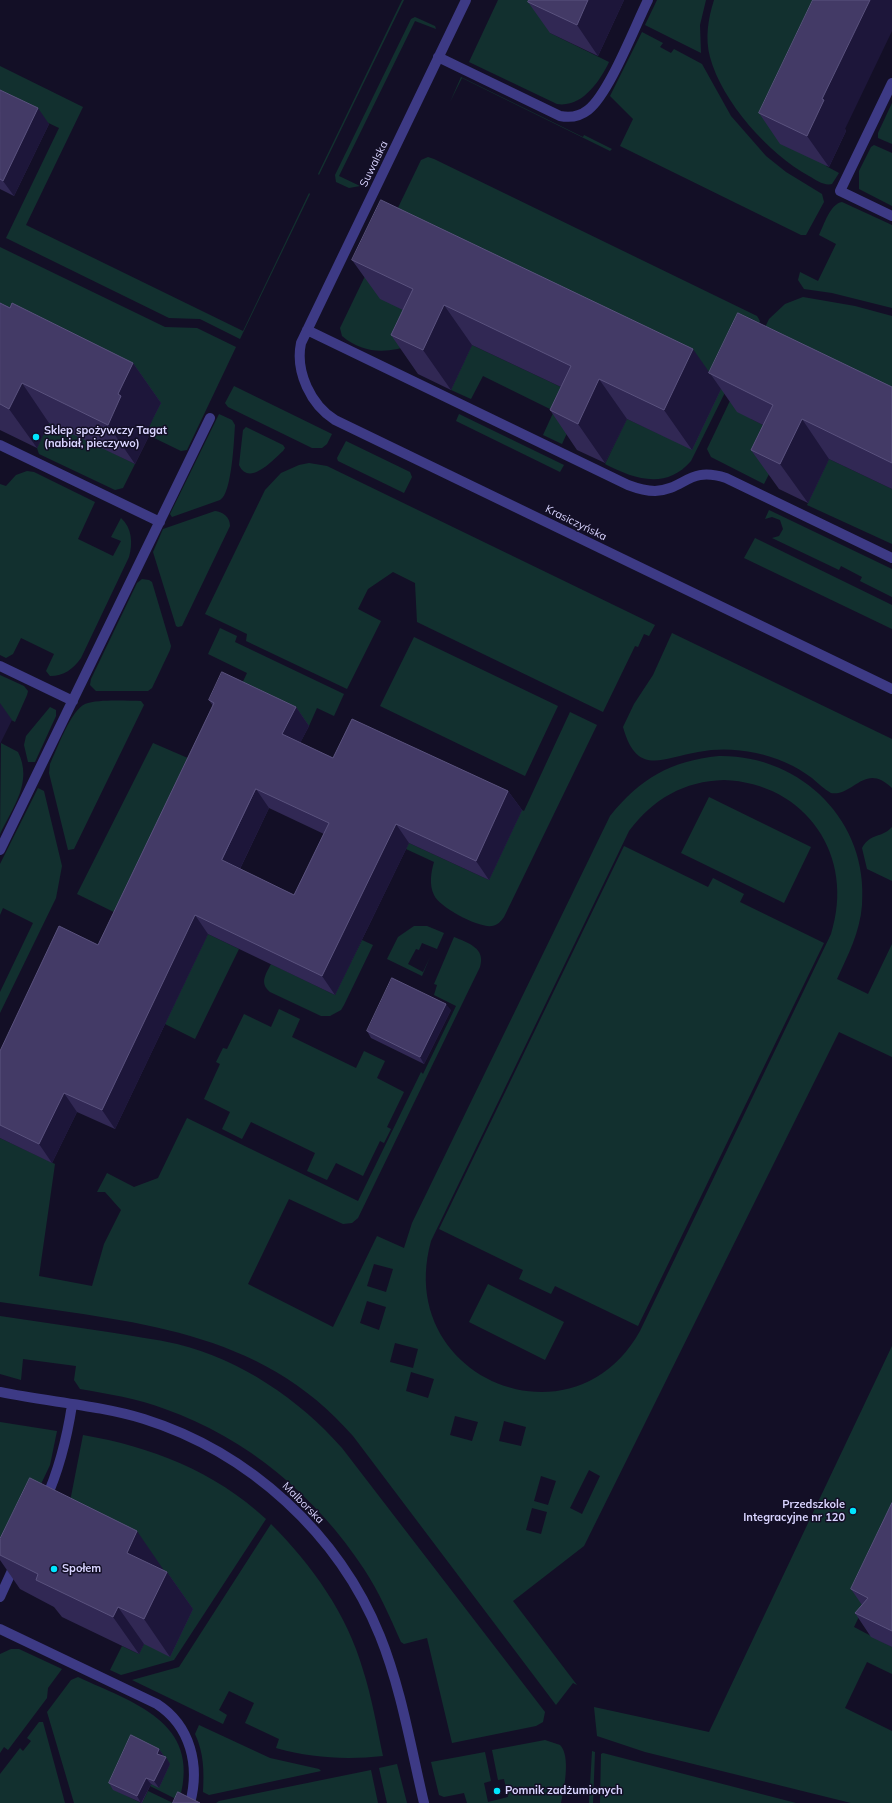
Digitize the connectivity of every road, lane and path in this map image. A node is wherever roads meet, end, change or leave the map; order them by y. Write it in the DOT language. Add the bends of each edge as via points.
graph roads {
  1 [pos="466,0"];
  2 [pos="648,0"];
  3 [pos="438,57"];
  4 [pos="892,83"];
  5 [pos="892,216"];
  6 [pos="305,334"];
  7 [pos="210,418"];
  8 [pos="0,445"];
  9 [pos="160,522"];
  10 [pos="892,558"];
  11 [pos="0,666"];
  12 [pos="892,689"];
  13 [pos="73,700"];
  14 [pos="0,850"];
  15 [pos="0,1392"];
  16 [pos="72,1405"];
  17 [pos="40,1512"];
  18 [pos="20,1553"];
  19 [pos="0,1597"];
  20 [pos="0,1629"];
  21 [pos="190,1803"];
  22 [pos="424,1803"];
  1 -- 3 [label="street, Suwalska"];
  2 -- 3 [label="street" via="605,90 589,110 574,117 560,116"];
  3 -- 6 [label="street, Suwalska"];
  4 -- 5 [label="street" via="840,191"];
  6 -- 10 [label="street" via="628,485 654,491 703,474 726,478"];
  6 -- 12 [label="street, Krasiczyńska" via="298,358 303,378 325,414"];
  7 -- 9 [label="street"];
  8 -- 9 [label="street"];
  9 -- 13 [label="street"];
  11 -- 13 [label="street"];
  13 -- 14 [label="street"];
  15 -- 16 [label="street, Malborska"];
  16 -- 17 [label="street" via="53,1484"];
  16 -- 22 [label="street, Malborska" via="143,1419 192,1438 216,1450 252,1474 305,1521 352,1582 380,1636 393,1674"];
  18 -- 19 [label="street"];
  20 -- 21 [label="street" via="157,1704 173,1716 187,1739 194,1762"];
}
